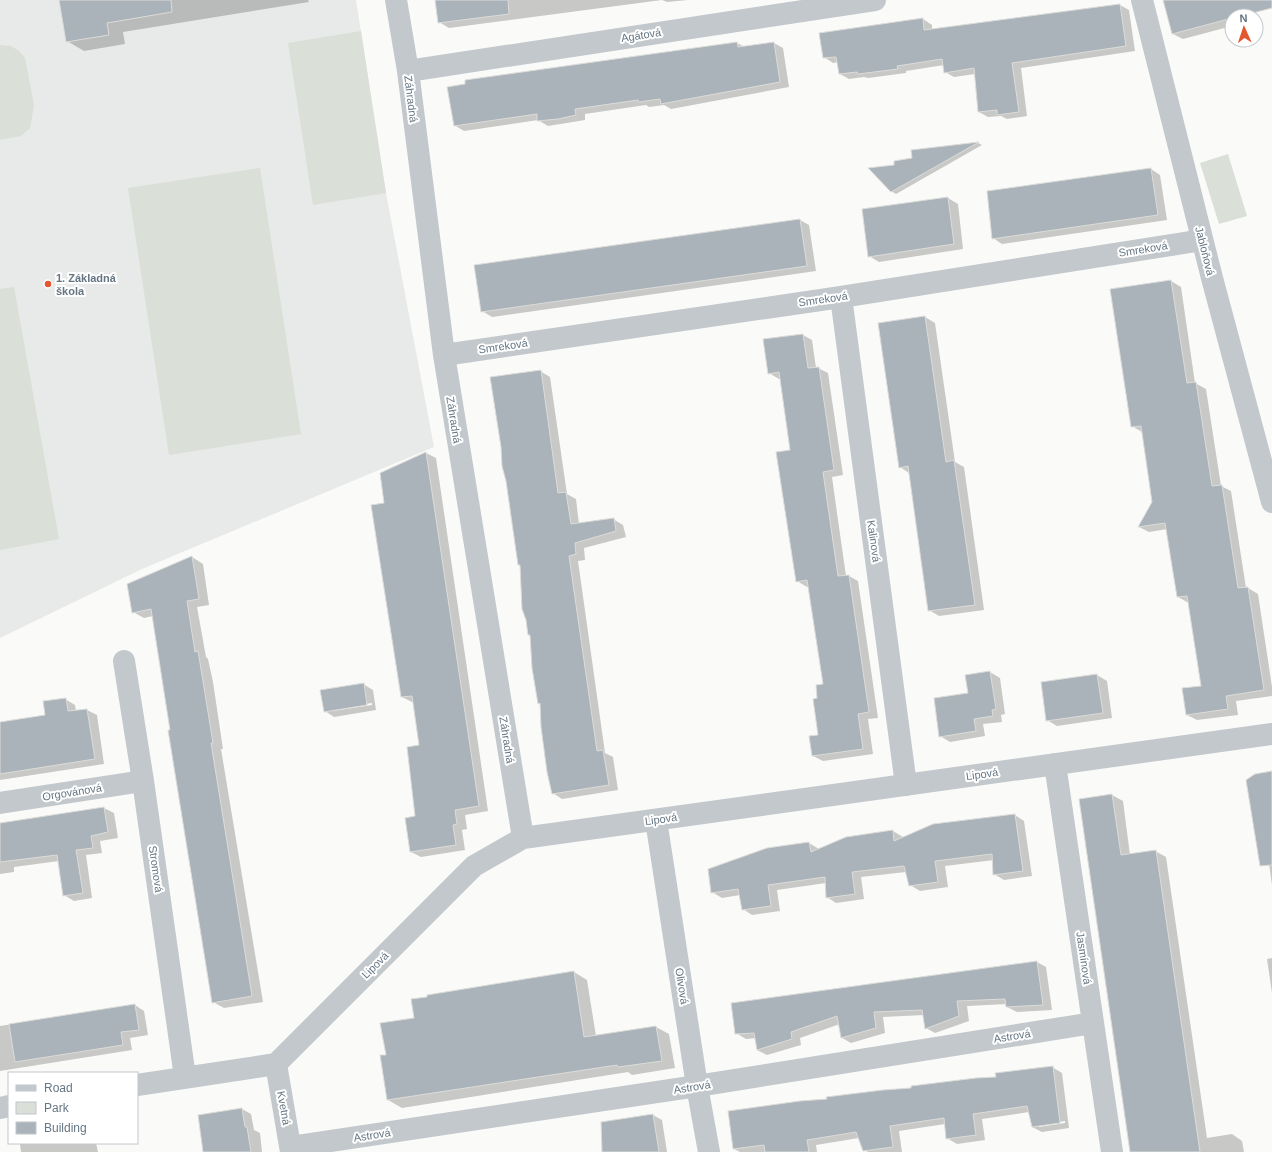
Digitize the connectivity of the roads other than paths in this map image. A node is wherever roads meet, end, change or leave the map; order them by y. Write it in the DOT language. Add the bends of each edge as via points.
graph roads {
  1 [pos="396,0"];
  2 [pos="875,0"];
  3 [pos="1142,0"];
  4 [pos="408,71"];
  5 [pos="1202,239"];
  6 [pos="841,296"];
  7 [pos="444,355"];
  8 [pos="1272,502"];
  9 [pos="124,661"];
  10 [pos="1272,734"];
  11 [pos="1055,764"];
  12 [pos="143,781"];
  13 [pos="906,785"];
  14 [pos="0,803"];
  15 [pos="656,820"];
  16 [pos="524,838"];
  17 [pos="1093,1023"];
  18 [pos="276,1064"];
  19 [pos="185,1077"];
  20 [pos="138,1085"];
  21 [pos="697,1086"];
  22 [pos="291,1150"];
  23 [pos="709,1152"];
  24 [pos="1112,1152"];
  1 -- 4 [label="street, Záhradná"];
  2 -- 4 [label="street, Agátová"];
  3 -- 5 [label="street, Jabloňová"];
  4 -- 7 [label="street, Záhradná"];
  5 -- 6 [label="street, Smreková"];
  5 -- 8 [label="street, Jabloňová"];
  6 -- 7 [label="street, Smreková"];
  6 -- 13 [label="street, Kalinová"];
  7 -- 16 [label="street, Záhradná"];
  9 -- 12 [label="street, Stromová"];
  10 -- 11 [label="street, Lipová"];
  11 -- 13 [label="street, Lipová"];
  11 -- 17 [label="street, Jasmínová"];
  12 -- 14 [label="street, Orgovánová"];
  12 -- 19 [label="street, Stromová"];
  13 -- 15 [label="street, Lipová"];
  15 -- 16 [label="street, Lipová"];
  15 -- 21 [label="street, Olivová"];
  16 -- 18 [label="street, Lipová" via="474,866"];
  17 -- 21 [label="street, Astrová"];
  17 -- 24 [label="street, Jasmínová"];
  18 -- 19 [label="street"];
  18 -- 22 [label="street, Kvetná"];
  19 -- 20 [label="street"];
  21 -- 22 [label="street, Astrová"];
  21 -- 23 [label="street, Olivová"];
}
